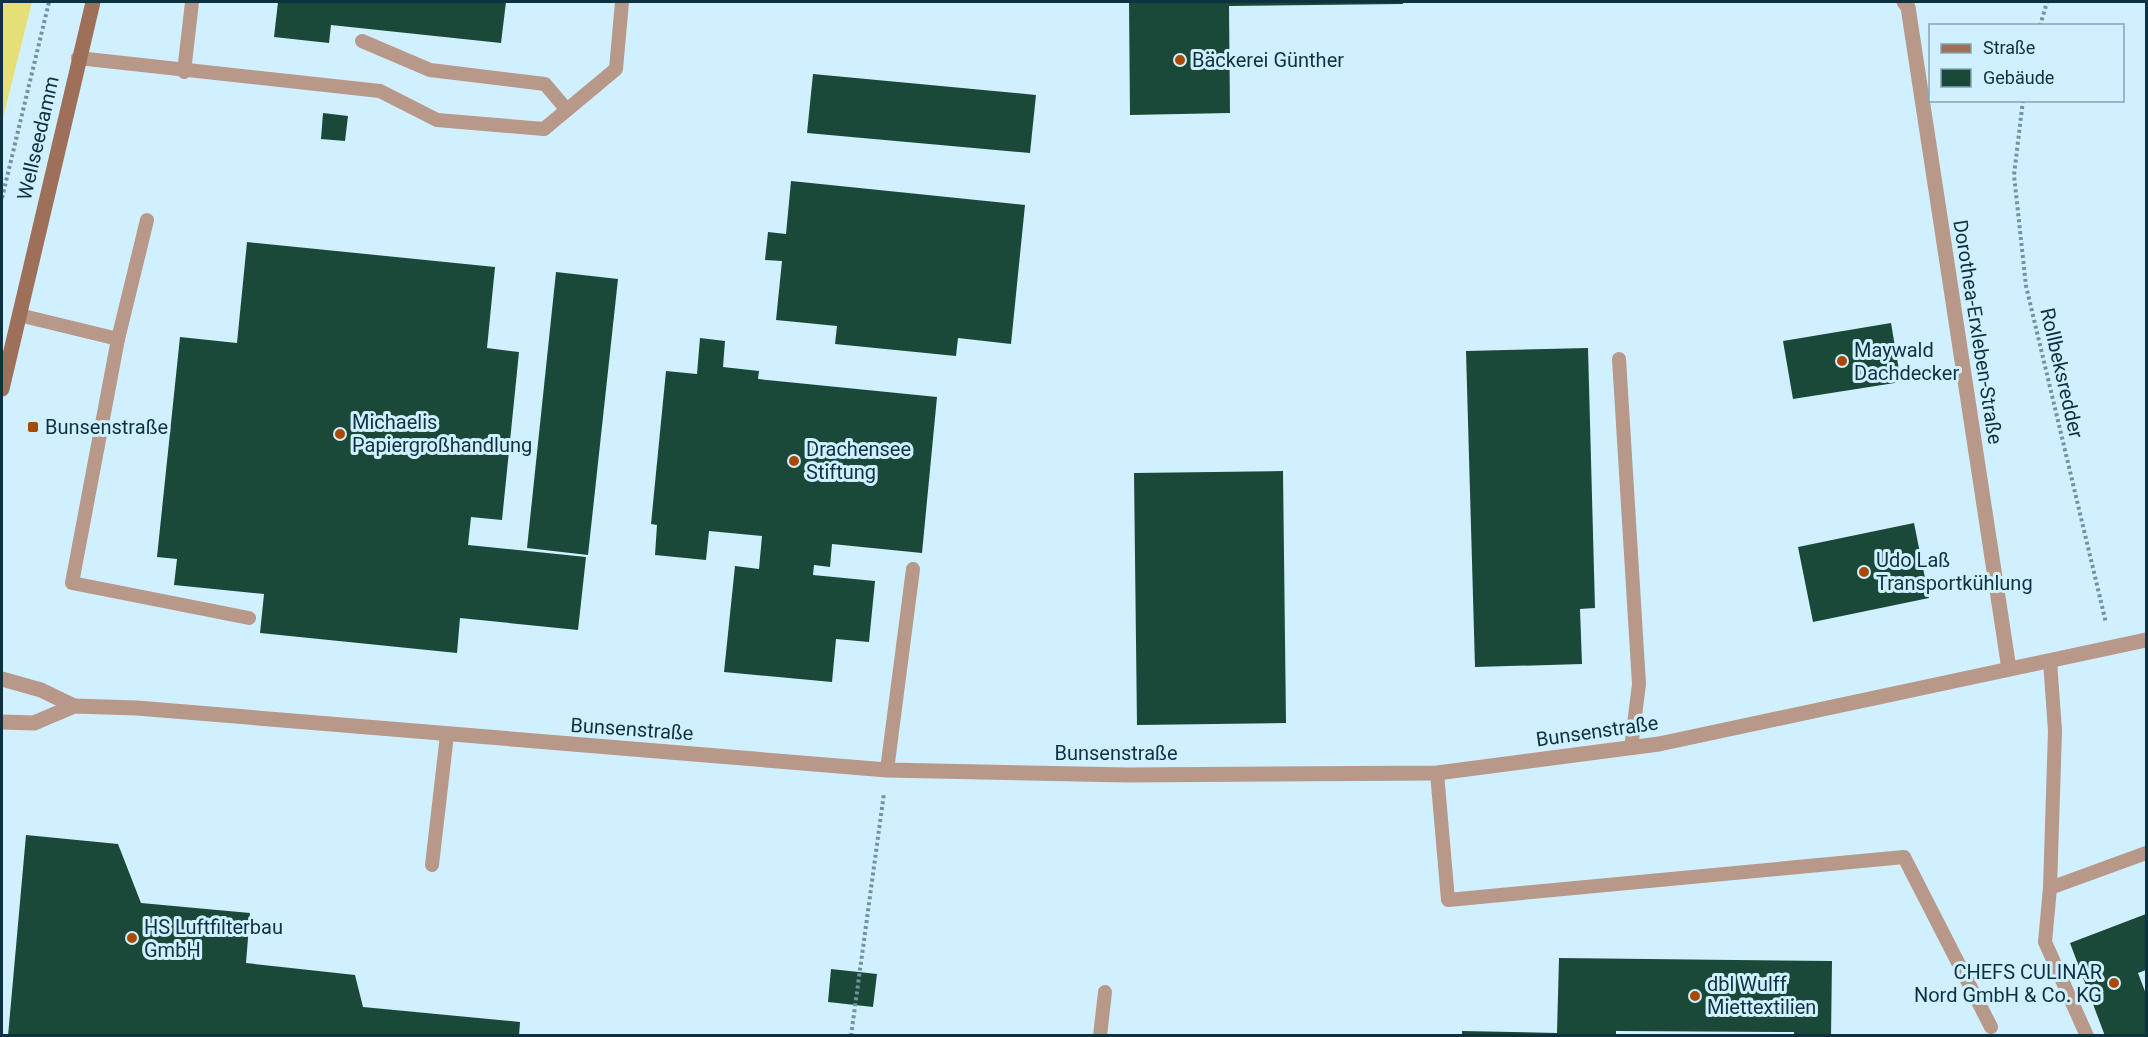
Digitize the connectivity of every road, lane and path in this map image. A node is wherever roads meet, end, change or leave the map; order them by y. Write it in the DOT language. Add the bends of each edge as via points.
graph roads {
  1 [pos="49,2"];
  2 [pos="93,2"];
  3 [pos="192,2"];
  4 [pos="622,2"];
  5 [pos="1904,2"];
  6 [pos="2047,2"];
  7 [pos="2041,24"];
  8 [pos="362,41"];
  9 [pos="78,58"];
  10 [pos="184,72"];
  11 [pos="2023,102"];
  12 [pos="567,110"];
  13 [pos="2,198"];
  14 [pos="147,220"];
  15 [pos="19,315"];
  16 [pos="118,339"];
  17 [pos="1619,359"];
  18 [pos="2,389"];
  19 [pos="913,569"];
  20 [pos="249,618"];
  21 [pos="2146,640"];
  22 [pos="2112,649"];
  23 [pos="2050,661"];
  24 [pos="2009,669"];
  25 [pos="2,679"];
  26 [pos="74,706"];
  27 [pos="2,722"];
  28 [pos="447,735"];
  29 [pos="1631,748"];
  30 [pos="887,770"];
  31 [pos="1437,773"];
  32 [pos="2146,853"];
  33 [pos="432,865"];
  34 [pos="2050,888"];
  35 [pos="1105,992"];
  36 [pos="1991,1027"];
  37 [pos="851,1035"];
  38 [pos="1100,1035"];
  39 [pos="2087,1035"];
  1 -- 13 [label="path"];
  2 -- 9 [label="main road, Wellseedamm"];
  3 -- 10 [label="lane"];
  4 -- 12 [label="lane" via="616,69"];
  5 -- 24 [label="street, Dorothea-Erxleben-Straße" via="1908,7"];
  6 -- 7 [label="path"];
  8 -- 12 [label="lane" via="430,70 546,84"];
  9 -- 10 [label="lane"];
  9 -- 15 [label="main road, Wellseedamm"];
  10 -- 12 [label="lane" via="380,91 437,120 544,129"];
  11 -- 22 [label="path, Rollbeksredder" via="2014,175 2026,286"];
  14 -- 16 [label="lane"];
  15 -- 16 [label="lane"];
  15 -- 18 [label="main road, Wellseedamm"];
  16 -- 20 [label="lane" via="72,583"];
  17 -- 29 [label="lane" via="1639,684"];
  19 -- 30 [label="lane"];
  21 -- 22 [label="street, Bunsenstraße"];
  22 -- 23 [label="street, Bunsenstraße"];
  23 -- 24 [label="street, Bunsenstraße"];
  23 -- 34 [label="lane" via="2055,731"];
  24 -- 29 [label="street, Bunsenstraße"];
  25 -- 26 [label="street, Bunsenstraße" via="41,690"];
  26 -- 27 [label="street, Bunsenstraße" via="34,723"];
  26 -- 28 [label="street, Bunsenstraße" via="198,712"];
  28 -- 30 [label="street, Bunsenstraße"];
  28 -- 33 [label="lane"];
  29 -- 31 [label="street, Bunsenstraße"];
  30 -- 31 [label="street, Bunsenstraße" via="1128,775"];
  30 -- 37 [label="path"];
  31 -- 36 [label="lane" via="1448,900 1904,857"];
  32 -- 34 [label="lane"];
  34 -- 39 [label="lane" via="2045,942"];
  35 -- 38 [label="lane"];
}
